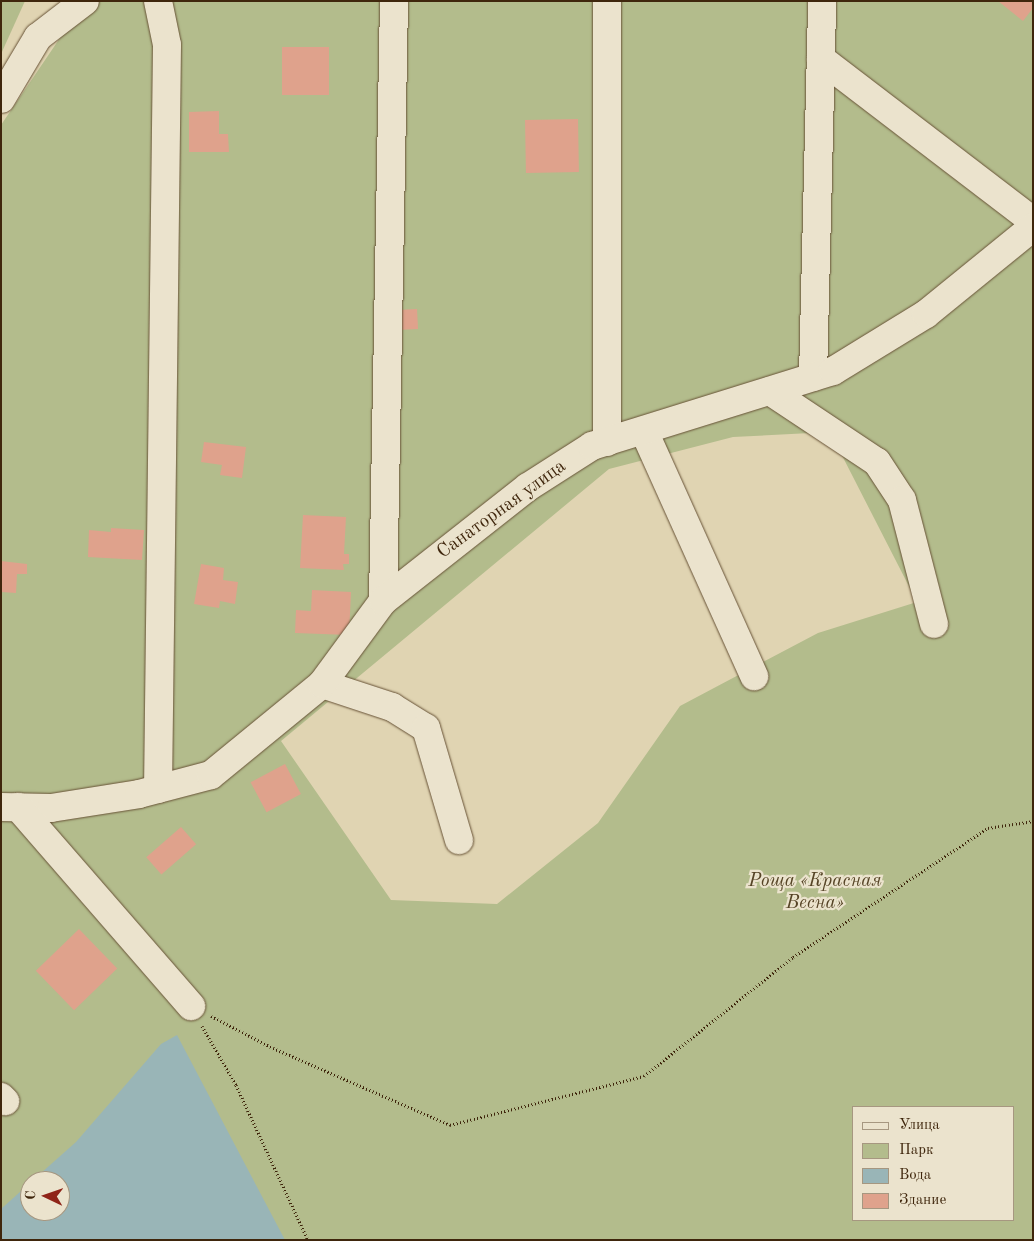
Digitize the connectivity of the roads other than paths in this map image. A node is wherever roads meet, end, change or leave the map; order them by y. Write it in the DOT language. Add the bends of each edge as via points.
graph roads {
  1 [pos="85,1"];
  2 [pos="158,1"];
  3 [pos="394,1"];
  4 [pos="607,1"];
  5 [pos="822,1"];
  6 [pos="821,59"];
  7 [pos="1,99"];
  8 [pos="1033,221"];
  9 [pos="1033,227"];
  10 [pos="813,377"];
  11 [pos="770,391"];
  12 [pos="644,431"];
  13 [pos="607,442"];
  14 [pos="383,601"];
  15 [pos="934,624"];
  16 [pos="754,676"];
  17 [pos="322,684"];
  18 [pos="158,789"];
  19 [pos="9,807"];
  20 [pos="458,840"];
  21 [pos="191,1006"];
  1 -- 7 [label="street" via="38,37"];
  2 -- 18 [label="street" via="167,45"];
  3 -- 14 [label="street"];
  4 -- 13 [label="street"];
  5 -- 6 [label="street"];
  6 -- 8 [label="street"];
  6 -- 10 [label="street"];
  9 -- 10 [label="street, Санаторная улица" via="926,314 832,371"];
  10 -- 11 [label="street, Санаторная улица"];
  11 -- 12 [label="street, Санаторная улица"];
  11 -- 15 [label="street" via="877,462 902,500"];
  12 -- 13 [label="street, Санаторная улица"];
  12 -- 16 [label="street"];
  13 -- 14 [label="street, Санаторная улица" via="592,446 528,487"];
  14 -- 17 [label="street, Санаторная улица"];
  17 -- 18 [label="street, Санаторная улица" via="211,775"];
  17 -- 20 [label="street" via="392,706 426,728"];
  18 -- 19 [label="street, Санаторная улица" via="51,808"];
  19 -- 21 [label="street"];
}
